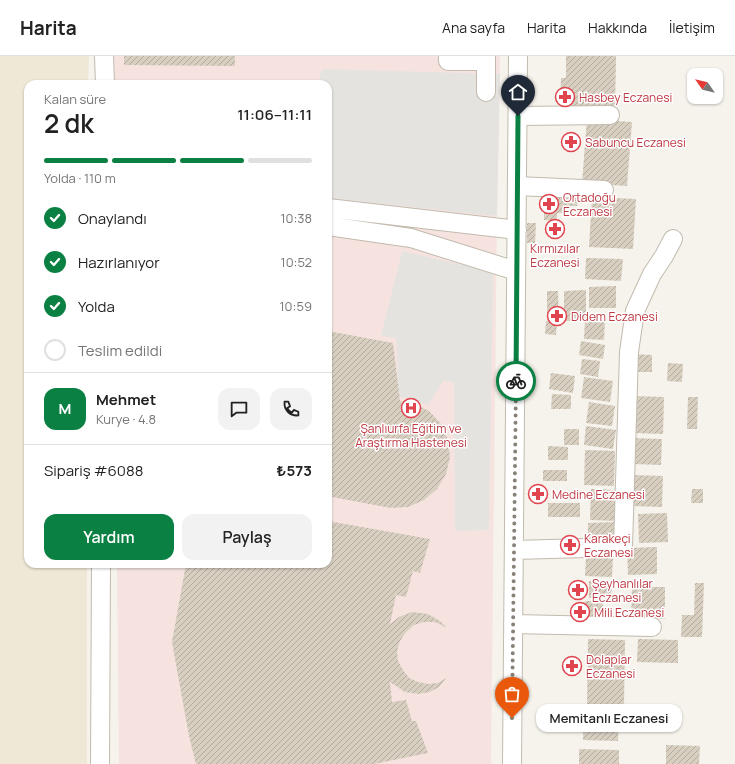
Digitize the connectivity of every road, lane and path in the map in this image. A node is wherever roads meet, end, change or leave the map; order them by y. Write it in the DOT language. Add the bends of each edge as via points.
graph roads {
  1 [pos="104,56"];
  2 [pos="448,56"];
  3 [pos="518,56"];
  4 [pos="486,59"];
  5 [pos="105,80"];
  6 [pos="486,92"];
  7 [pos="610,115"];
  8 [pos="518,116"];
  9 [pos="517,186"];
  10 [pos="604,190"];
  11 [pos="332,208"];
  12 [pos="332,227"];
  13 [pos="517,230"];
  14 [pos="673,239"];
  15 [pos="516,271"];
  16 [pos="514,550"];
  17 [pos="100,568"];
  18 [pos="513,624"];
  19 [pos="652,627"];
  20 [pos="100,764"];
  21 [pos="512,764"];
  1 -- 5 [label="street"];
  2 -- 4 [label="street" via="448,62"];
  3 -- 8 [label="street"];
  4 -- 6 [label="street"];
  7 -- 8 [label="street"];
  8 -- 9 [label="street"];
  9 -- 10 [label="street"];
  9 -- 13 [label="street"];
  11 -- 13 [label="street"];
  12 -- 15 [label="street" via="411,238"];
  13 -- 15 [label="street"];
  14 -- 16 [label="street" via="652,274 635,311 629,352 623,547"];
  15 -- 16 [label="street"];
  16 -- 18 [label="street"];
  17 -- 20 [label="street"];
  18 -- 19 [label="street"];
  18 -- 21 [label="street"];
}
